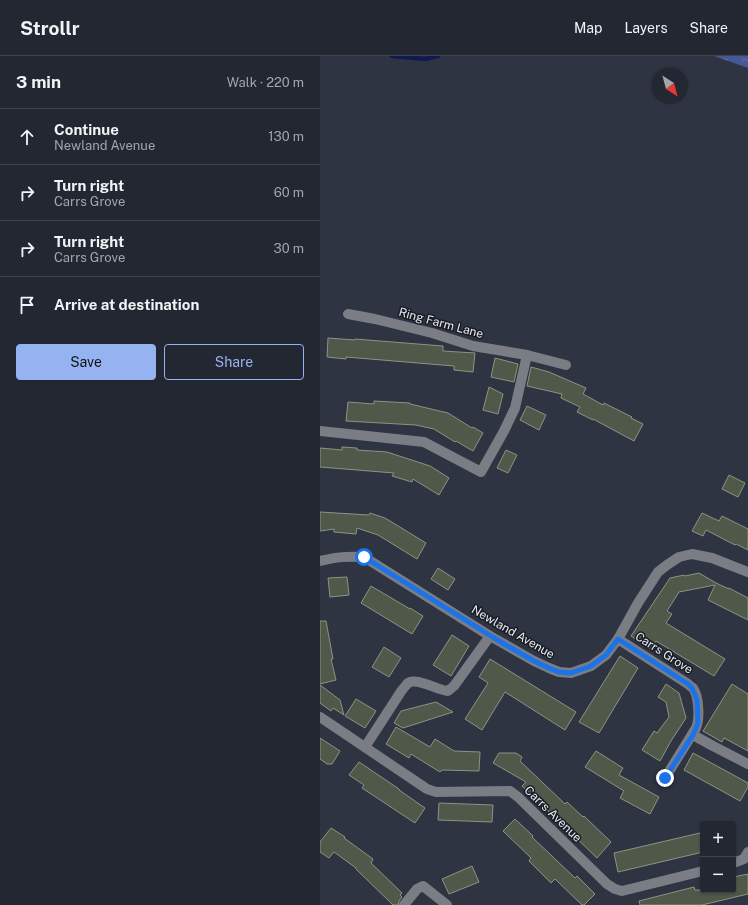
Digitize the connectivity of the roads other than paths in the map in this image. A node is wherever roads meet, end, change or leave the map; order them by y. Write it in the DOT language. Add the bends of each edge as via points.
graph roads {
  1 [pos="348,314"];
  2 [pos="527,355"];
  3 [pos="566,365"];
  4 [pos="320,431"];
  5 [pos="320,561"];
  6 [pos="748,572"];
  7 [pos="490,636"];
  8 [pos="618,639"];
  9 [pos="320,717"];
  10 [pos="693,735"];
  11 [pos="365,747"];
  12 [pos="748,764"];
  13 [pos="665,778"];
  14 [pos="748,852"];
  15 [pos="736,862"];
  16 [pos="700,872"];
  17 [pos="404,905"];
  18 [pos="447,905"];
  1 -- 2 [label="street, Ring Farm Lane" via="432,333 473,346"];
  2 -- 3 [label="street, Ring Farm Lane"];
  2 -- 4 [label="street" via="515,408 482,472 424,442"];
  5 -- 7 [label="street, Newland Avenue" via="348,556 364,557"];
  6 -- 8 [label="street, Newland Avenue" via="712,558 692,554 679,557 658,572"];
  7 -- 8 [label="street, Newland Avenue" via="549,668 571,673 591,666 606,655"];
  7 -- 11 [label="street" via="448,691 418,681 407,683"];
  8 -- 10 [label="street, Carrs Grove" via="692,688 697,700 698,718"];
  9 -- 11 [label="street, Carrs Avenue"];
  10 -- 12 [label="street"];
  10 -- 13 [label="street, Carrs Grove"];
  11 -- 16 [label="street, Carrs Avenue" via="436,792 510,792 615,889 622,891"];
  14 -- 15 [label="street" via="744,859"];
  17 -- 18 [label="street" via="417,889 423,886"];
}
